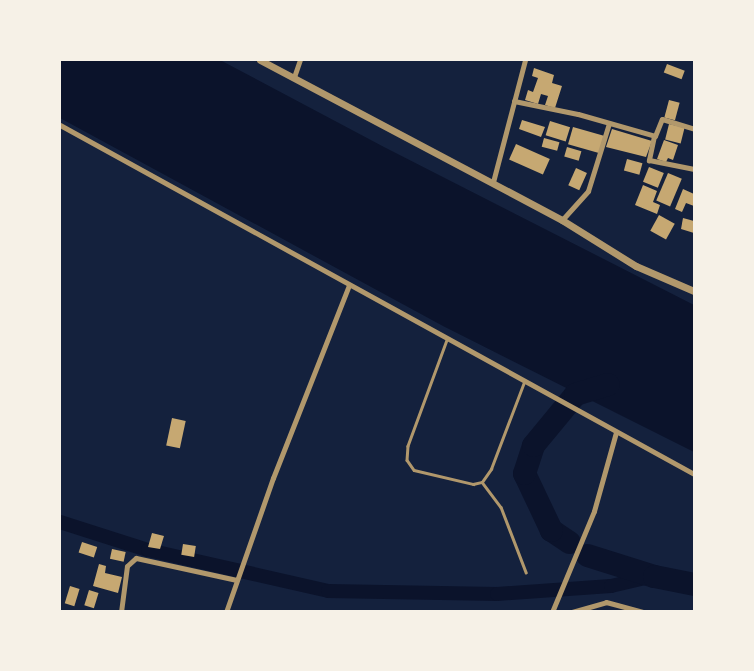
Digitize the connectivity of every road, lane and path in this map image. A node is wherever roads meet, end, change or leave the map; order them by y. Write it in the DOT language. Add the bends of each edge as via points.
graph roads {
  1 [pos="260,60"];
  2 [pos="300,60"];
  3 [pos="525,60"];
  4 [pos="294,77"];
  5 [pos="514,101"];
  6 [pos="609,123"];
  7 [pos="60,125"];
  8 [pos="695,129"];
  9 [pos="654,136"];
  10 [pos="695,169"];
  11 [pos="493,182"];
  12 [pos="562,220"];
  13 [pos="349,285"];
  14 [pos="695,291"];
  15 [pos="447,340"];
  16 [pos="524,382"];
  17 [pos="616,432"];
  18 [pos="695,474"];
  19 [pos="482,482"];
  20 [pos="526,572"];
  21 [pos="238,577"];
  22 [pos="121,611"];
  23 [pos="226,611"];
  24 [pos="552,611"];
  25 [pos="572,611"];
  26 [pos="645,611"];
  1 -- 4 [label="street"];
  2 -- 4 [label="street"];
  3 -- 5 [label="street"];
  4 -- 11 [label="street"];
  5 -- 6 [label="street"];
  5 -- 11 [label="street"];
  6 -- 9 [label="street"];
  6 -- 12 [label="street" via="588,191"];
  7 -- 13 [label="street"];
  8 -- 9 [label="street" via="664,119"];
  9 -- 10 [label="street" via="649,160"];
  11 -- 12 [label="street"];
  12 -- 14 [label="street" via="636,266"];
  13 -- 15 [label="street"];
  13 -- 21 [label="street"];
  15 -- 16 [label="street"];
  15 -- 19 [label="lane" via="407,460 414,470 472,484"];
  16 -- 17 [label="street"];
  16 -- 19 [label="lane"];
  17 -- 18 [label="street"];
  17 -- 24 [label="street" via="594,511"];
  19 -- 20 [label="lane" via="501,507"];
  21 -- 22 [label="street" via="136,558 127,566"];
  21 -- 23 [label="street"];
  25 -- 26 [label="street" via="606,602"];
}
